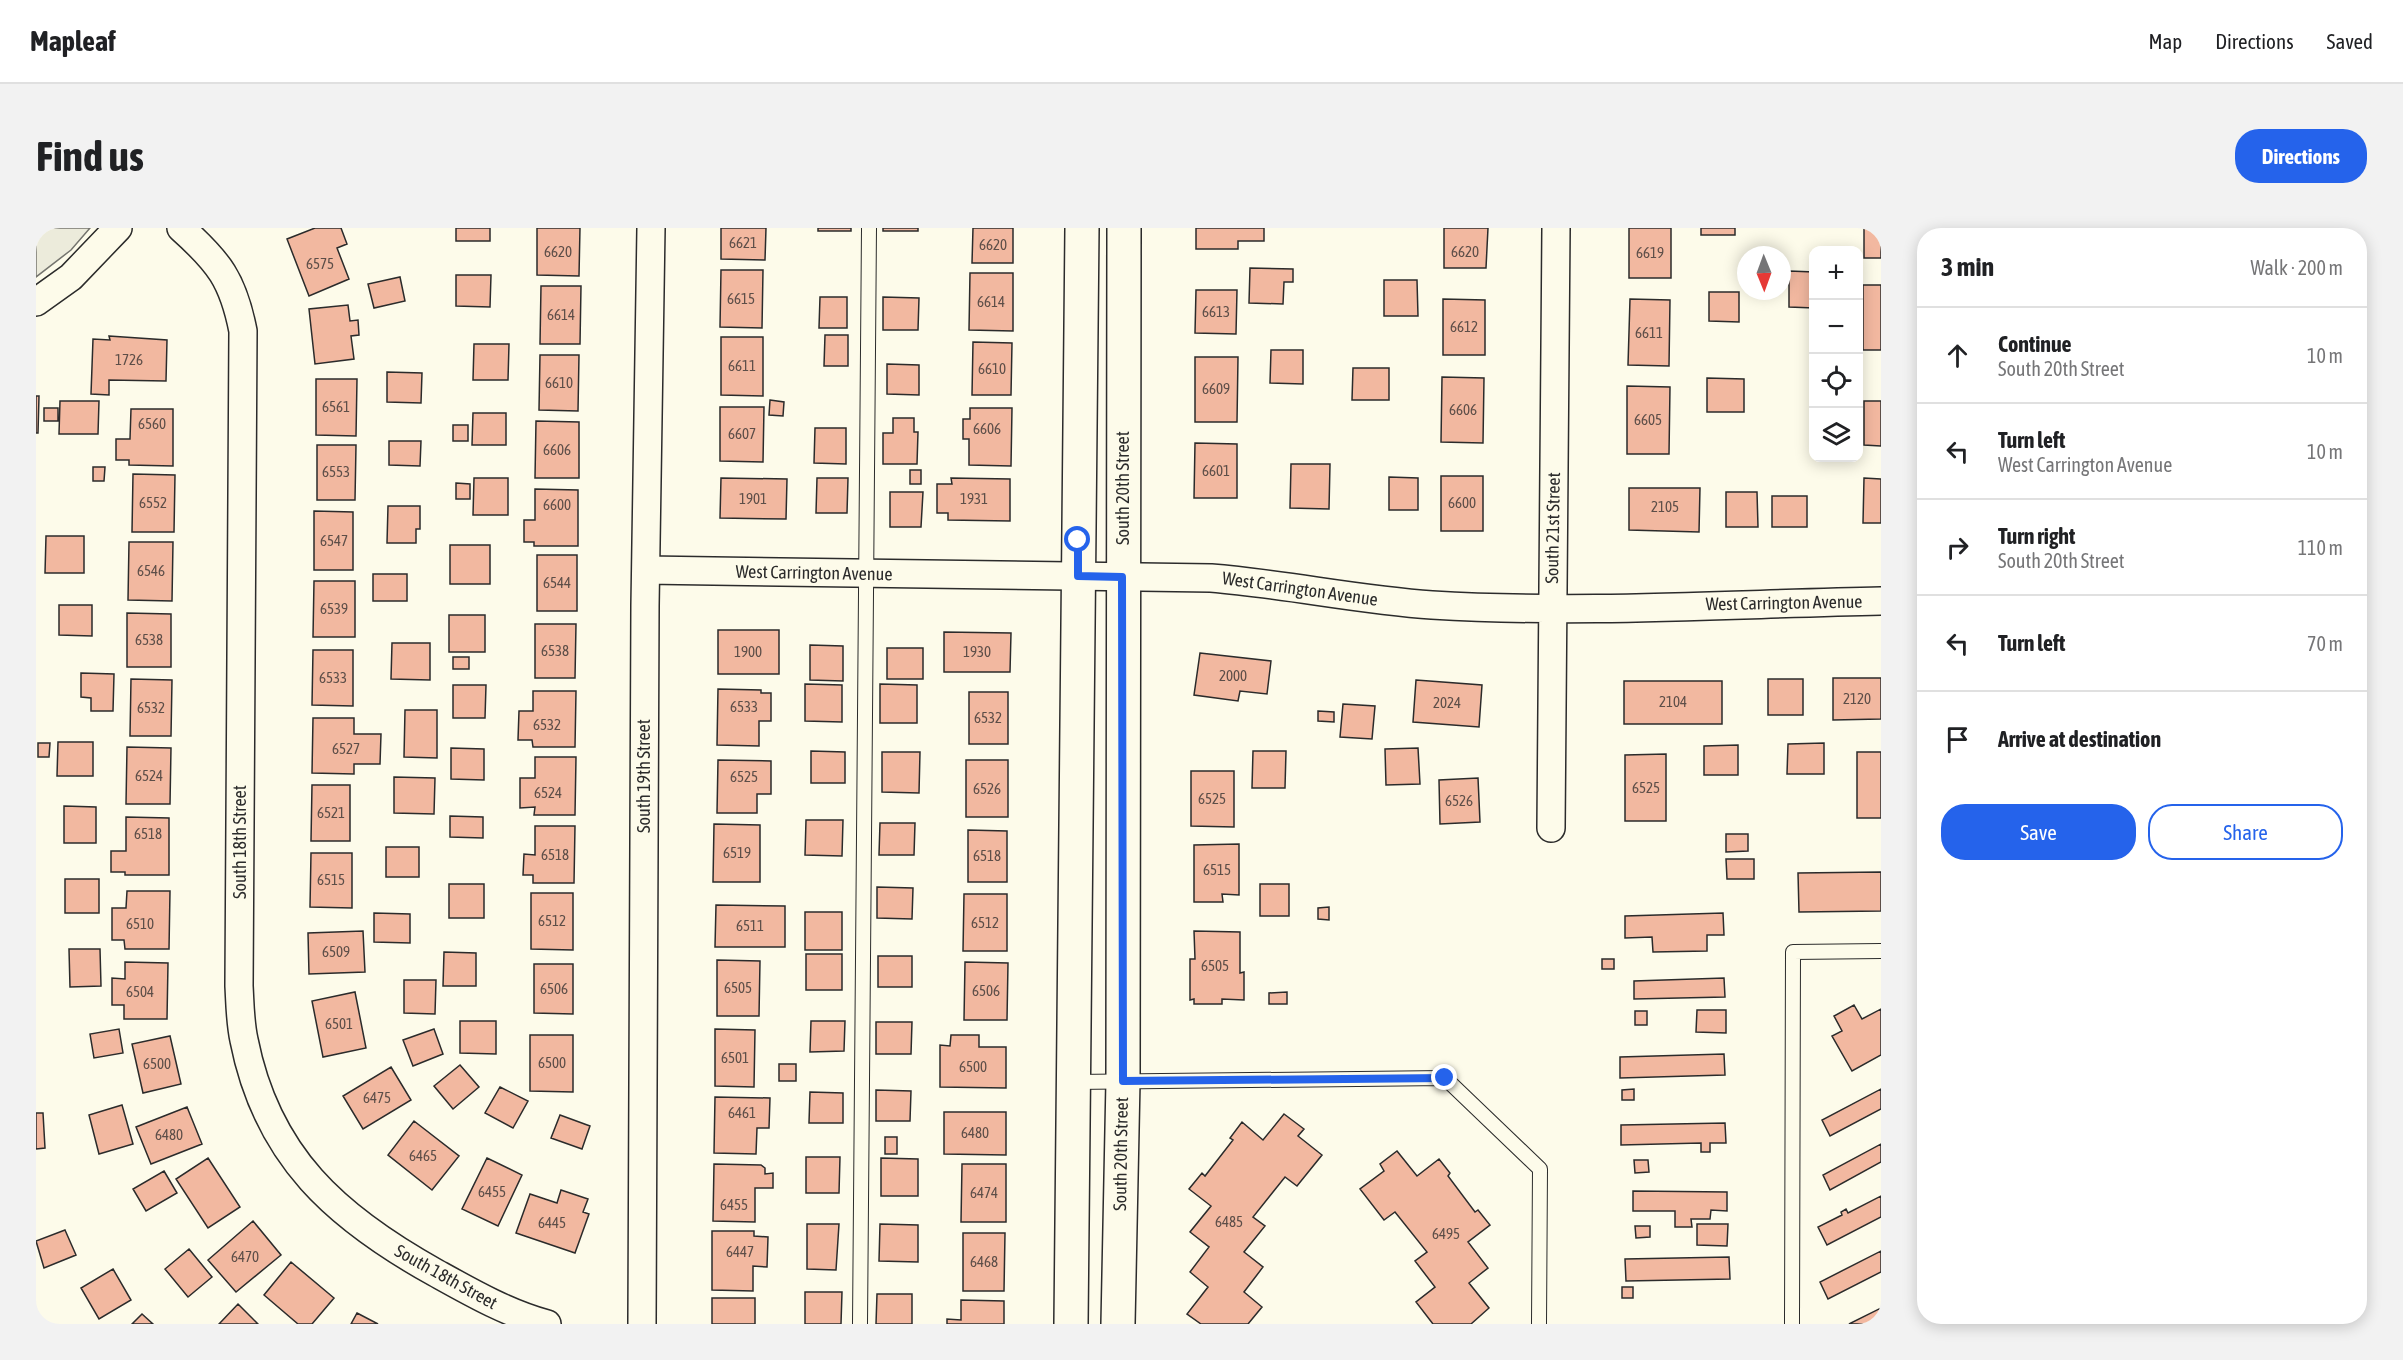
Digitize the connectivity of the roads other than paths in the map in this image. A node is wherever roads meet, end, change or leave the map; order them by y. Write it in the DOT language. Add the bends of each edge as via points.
graph roads {
  1 [pos="118,228"];
  2 [pos="181,228"];
  3 [pos="651,228"];
  4 [pos="868,228"];
  5 [pos="1082,228"];
  6 [pos="1124,228"];
  7 [pos="1556,228"];
  8 [pos="36,302"];
  9 [pos="646,570"];
  10 [pos="865,573"];
  11 [pos="1078,576"];
  12 [pos="1122,577"];
  13 [pos="1881,601"];
  14 [pos="1552,608"];
  15 [pos="1551,828"];
  16 [pos="1881,951"];
  17 [pos="1123,1081"];
  18 [pos="1074,1082"];
  19 [pos="547,1324"];
  20 [pos="642,1324"];
  21 [pos="860,1324"];
  22 [pos="1071,1324"];
  23 [pos="1118,1324"];
  24 [pos="1539,1324"];
  25 [pos="1792,1324"];
  1 -- 8 [label="street" via="71,277"];
  2 -- 19 [label="street, South 18th Street" via="215,259 237,302 243,331 239,986 243,1039 255,1080 271,1120 299,1167 328,1200 416,1262 511,1313"];
  3 -- 9 [label="street, South 19th Street"];
  4 -- 10 [label="lane"];
  5 -- 11 [label="street"];
  6 -- 12 [label="street, South 20th Street"];
  7 -- 14 [label="street, South 21st Street"];
  9 -- 10 [label="street, West Carrington Avenue"];
  9 -- 20 [label="street, South 19th Street"];
  10 -- 11 [label="street, West Carrington Avenue"];
  10 -- 21 [label="lane"];
  11 -- 12 [label="street, West Carrington Avenue"];
  11 -- 18 [label="street"];
  12 -- 14 [label="street, West Carrington Avenue" via="1267,582 1393,602"];
  12 -- 17 [label="street, South 20th Street"];
  13 -- 14 [label="street, West Carrington Avenue"];
  14 -- 15 [label="street, South 21st Street"];
  16 -- 25 [label="lane" via="1793,952"];
  17 -- 18 [label="lane"];
  17 -- 23 [label="street, South 20th Street"];
  17 -- 24 [label="lane" via="1445,1078 1540,1169"];
  18 -- 22 [label="street"];
}
